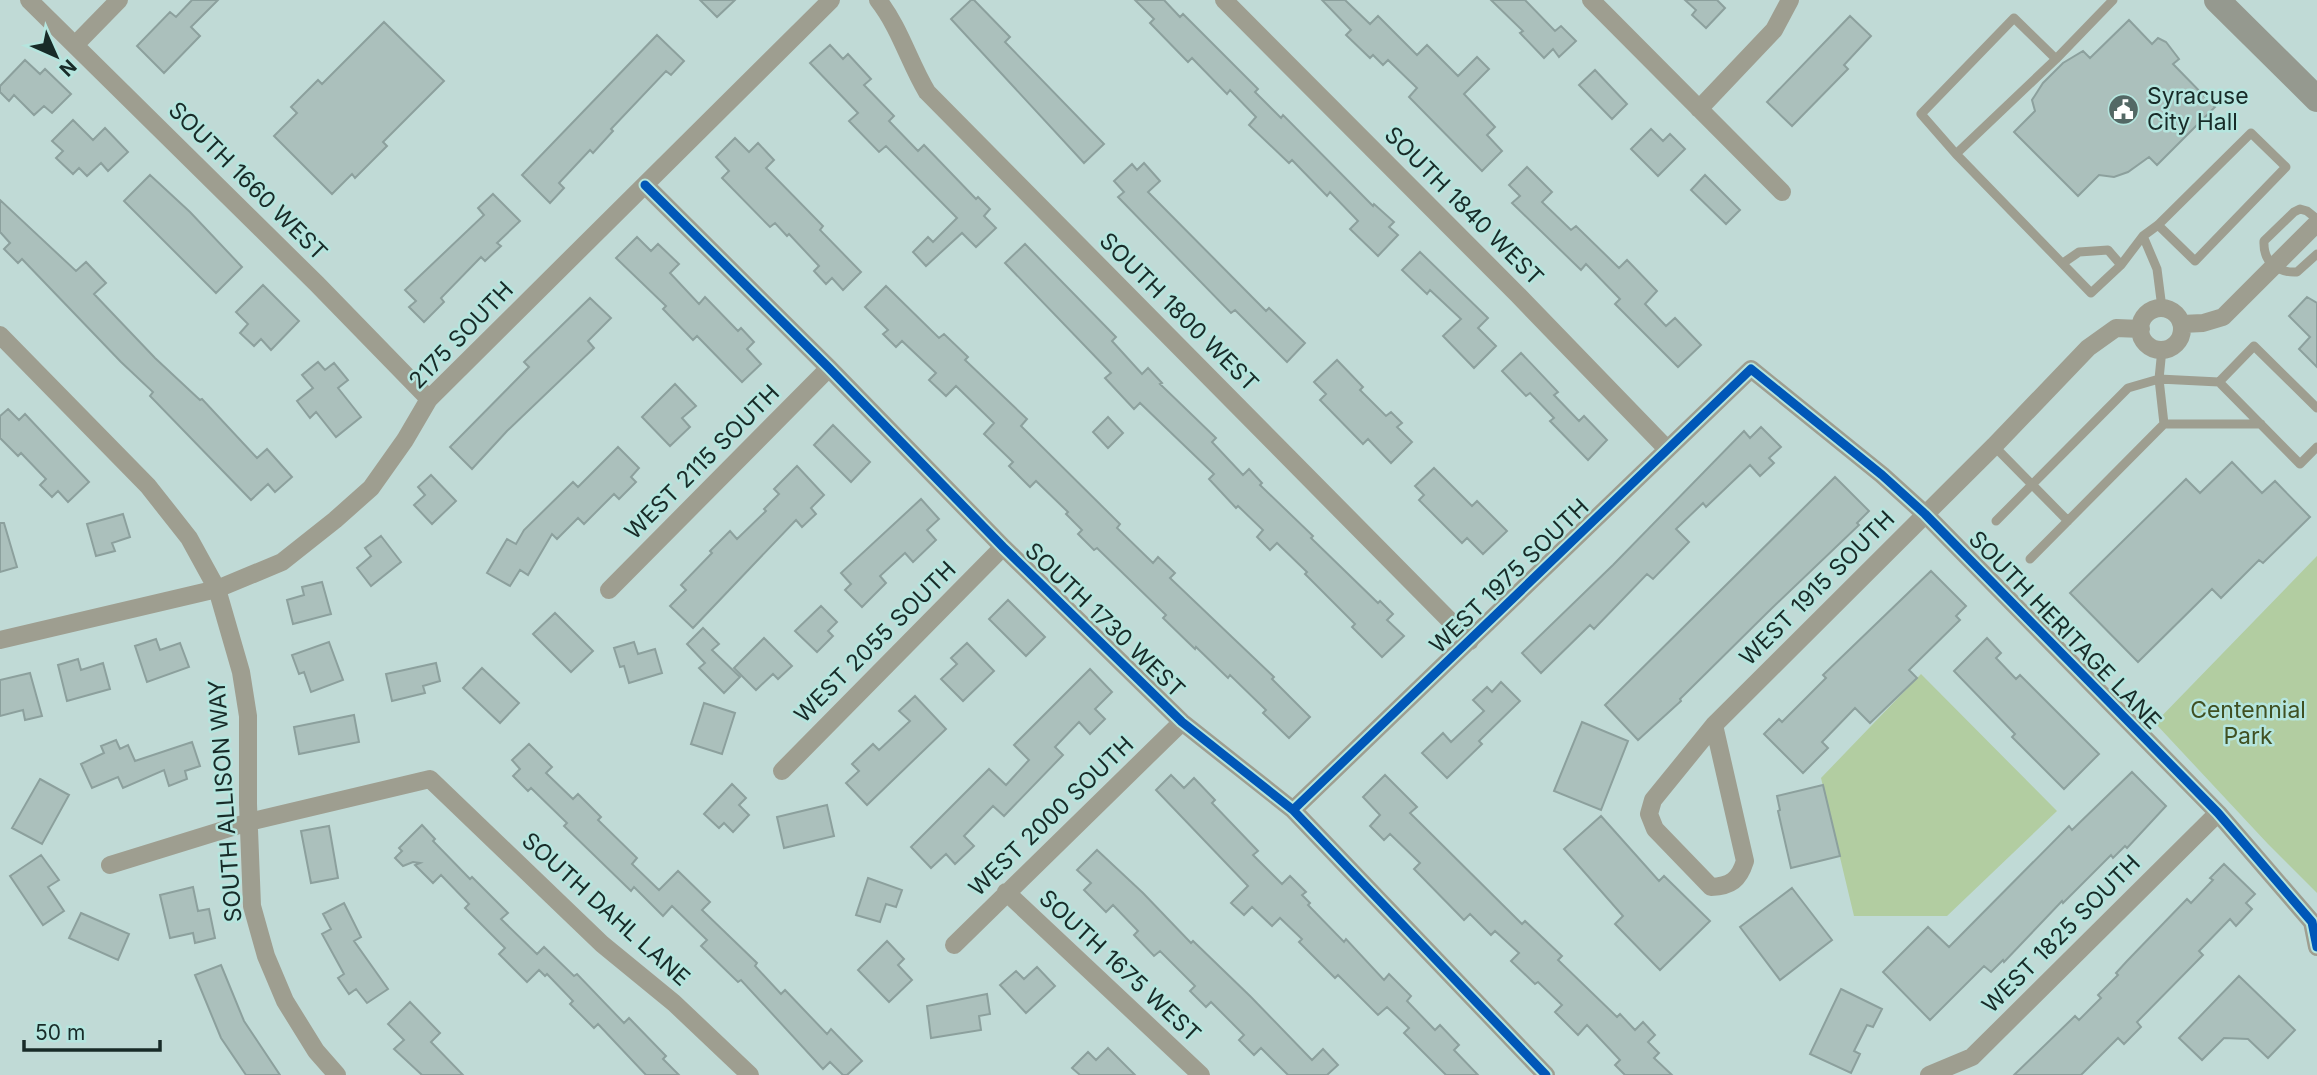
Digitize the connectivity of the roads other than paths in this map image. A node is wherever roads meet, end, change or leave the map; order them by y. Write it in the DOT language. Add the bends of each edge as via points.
graph roads {
  1 [pos="29,0"];
  2 [pos="119,0"];
  3 [pos="831,0"];
  4 [pos="878,0"];
  5 [pos="1224,0"];
  6 [pos="1591,0"];
  7 [pos="1790,0"];
  8 [pos="2113,0"];
  9 [pos="2217,0"];
  10 [pos="76,44"];
  11 [pos="2056,59"];
  12 [pos="2317,99"];
  13 [pos="1699,109"];
  14 [pos="1956,154"];
  15 [pos="645,185"];
  16 [pos="1782,192"];
  17 [pos="2317,221"];
  18 [pos="2158,225"];
  19 [pos="2143,236"];
  20 [pos="2317,254"];
  21 [pos="2063,263"];
  22 [pos="2122,265"];
  23 [pos="2274,267"];
  24 [pos="2162,308"];
  25 [pos="2182,324"];
  26 [pos="2141,329"];
  27 [pos="0,335"];
  28 [pos="2162,349"];
  29 [pos="829,368"];
  30 [pos="1751,369"];
  31 [pos="2159,379"];
  32 [pos="2219,382"];
  33 [pos="429,399"];
  34 [pos="2317,408"];
  35 [pos="2164,424"];
  36 [pos="2261,424"];
  37 [pos="1994,446"];
  38 [pos="2317,447"];
  39 [pos="1667,449"];
  40 [pos="2032,483"];
  41 [pos="1925,514"];
  42 [pos="1996,521"];
  43 [pos="2068,521"];
  44 [pos="1003,547"];
  45 [pos="2030,559"];
  46 [pos="217,589"];
  47 [pos="609,590"];
  48 [pos="0,640"];
  49 [pos="1470,641"];
  50 [pos="1182,722"];
  51 [pos="1714,725"];
  52 [pos="782,771"];
  53 [pos="1293,810"];
  54 [pos="2218,813"];
  55 [pos="249,822"];
  56 [pos="110,865"];
  57 [pos="1006,892"];
  58 [pos="954,945"];
  59 [pos="2317,947"];
  60 [pos="337,1075"];
  61 [pos="750,1075"];
  62 [pos="1201,1075"];
  63 [pos="1546,1075"];
  64 [pos="1929,1075"];
  1 -- 10 [label="street, SOUTH 1660 WEST"];
  2 -- 10 [label="street"];
  3 -- 15 [label="street, 2175 SOUTH"];
  4 -- 49 [label="street, SOUTH 1800 WEST" via="890,15 927,92"];
  5 -- 39 [label="street, SOUTH 1840 WEST"];
  6 -- 13 [label="street"];
  7 -- 13 [label="street" via="1774,30"];
  8 -- 11 [label="lane"];
  9 -- 12 [label="main road"];
  10 -- 33 [label="street, SOUTH 1660 WEST"];
  11 -- 14 [label="lane"];
  11 -- 14 [label="lane" via="2014,18 1921,114"];
  13 -- 16 [label="street"];
  14 -- 21 [label="lane"];
  15 -- 29 [label="street, SOUTH 1730 WEST"];
  15 -- 33 [label="street, 2175 SOUTH"];
  17 -- 23 [label="street"];
  17 -- 23 [label="lane" via="2300,209 2264,241 2265,255"];
  18 -- 18 [label="lane" via="2250,133 2286,167 2195,261"];
  18 -- 19 [label="lane"];
  19 -- 22 [label="lane"];
  19 -- 24 [label="lane" via="2157,269"];
  20 -- 23 [label="lane" via="2297,272"];
  21 -- 22 [label="lane" via="2078,252 2108,250"];
  21 -- 22 [label="lane" via="2091,293"];
  23 -- 25 [label="street" via="2223,317"];
  24 -- 25 [label="street" via="2175,313"];
  24 -- 26 [label="street" via="2145,316"];
  25 -- 28 [label="street" via="2176,343"];
  26 -- 28 [label="street" via="2146,342"];
  26 -- 37 [label="street, WEST 1915 SOUTH" via="2116,328 2088,348"];
  27 -- 46 [label="street, SOUTH ALLISON WAY" via="148,486 188,538"];
  28 -- 31 [label="lane"];
  29 -- 44 [label="street, SOUTH 1730 WEST"];
  29 -- 47 [label="street, WEST 2115 SOUTH"];
  30 -- 39 [label="street, WEST 1975 SOUTH"];
  30 -- 41 [label="street, SOUTH HERITAGE LANE"];
  31 -- 32 [label="lane"];
  31 -- 35 [label="lane"];
  31 -- 40 [label="lane" via="2128,388"];
  32 -- 34 [label="lane" via="2254,346"];
  32 -- 36 [label="lane"];
  33 -- 46 [label="street, 2175 SOUTH" via="371,488 282,562"];
  35 -- 36 [label="lane"];
  35 -- 43 [label="lane"];
  36 -- 38 [label="lane" via="2300,464"];
  37 -- 40 [label="lane"];
  37 -- 41 [label="street, WEST 1915 SOUTH"];
  39 -- 49 [label="street, WEST 1975 SOUTH"];
  40 -- 42 [label="lane"];
  40 -- 43 [label="lane"];
  41 -- 51 [label="street, WEST 1915 SOUTH"];
  41 -- 54 [label="street, SOUTH HERITAGE LANE"];
  43 -- 45 [label="lane"];
  44 -- 50 [label="street, SOUTH 1730 WEST"];
  44 -- 52 [label="street, WEST 2055 SOUTH"];
  46 -- 48 [label="street, 2175 SOUTH"];
  46 -- 55 [label="street, SOUTH ALLISON WAY" via="241,672 248,716"];
  49 -- 53 [label="street, WEST 1975 SOUTH"];
  50 -- 53 [label="street, SOUTH 1730 WEST"];
  50 -- 57 [label="street, WEST 2000 SOUTH"];
  51 -- 51 [label="street, WEST 1915 SOUTH" via="1653,800 1649,814 1655,829 1712,887 1726,887 1741,874 1745,861"];
  53 -- 63 [label="street, SOUTH 1730 WEST"];
  54 -- 59 [label="street, SOUTH HERITAGE LANE" via="2312,922"];
  54 -- 64 [label="street, WEST 1825 SOUTH" via="1972,1057"];
  55 -- 56 [label="street"];
  55 -- 60 [label="street, SOUTH ALLISON WAY" via="252,906 266,956 285,1002"];
  55 -- 61 [label="street, SOUTH DAHL LANE" via="430,779 602,944 674,1003"];
  57 -- 58 [label="street, WEST 2000 SOUTH"];
  57 -- 62 [label="street, SOUTH 1675 WEST"];
}
